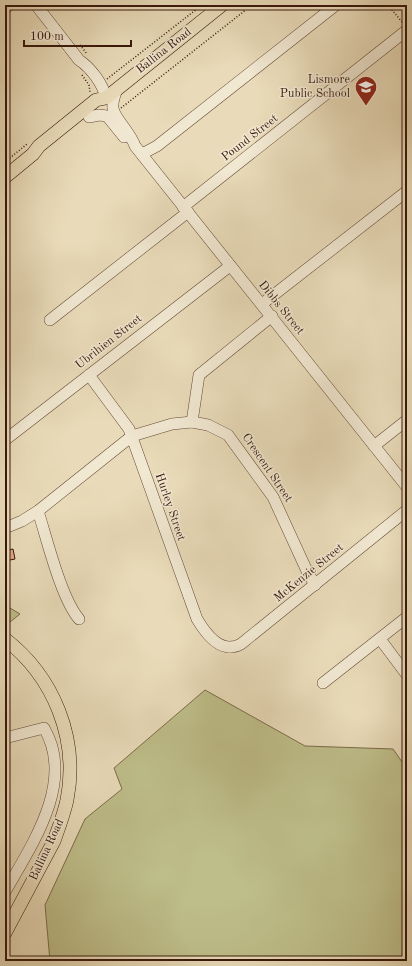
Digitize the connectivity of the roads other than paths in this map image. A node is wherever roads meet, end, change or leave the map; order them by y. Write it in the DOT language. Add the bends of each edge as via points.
graph roads {
  1 [pos="9,5"];
  2 [pos="222,5"];
  3 [pos="336,5"];
  4 [pos="40,6"];
  5 [pos="5,8"];
  6 [pos="406,28"];
  7 [pos="117,89"];
  8 [pos="106,98"];
  9 [pos="89,117"];
  10 [pos="31,149"];
  11 [pos="138,150"];
  12 [pos="5,176"];
  13 [pos="407,191"];
  14 [pos="186,210"];
  15 [pos="230,266"];
  16 [pos="262,304"];
  17 [pos="272,316"];
  18 [pos="50,320"];
  19 [pos="89,375"];
  20 [pos="407,420"];
  21 [pos="192,422"];
  22 [pos="132,436"];
  23 [pos="5,440"];
  24 [pos="374,446"];
  25 [pos="407,488"];
  26 [pos="407,510"];
  27 [pos="38,511"];
  28 [pos="5,528"];
  29 [pos="316,585"];
  30 [pos="407,618"];
  31 [pos="78,619"];
  32 [pos="5,639"];
  33 [pos="380,639"];
  34 [pos="225,647"];
  35 [pos="407,675"];
  36 [pos="323,683"];
  37 [pos="5,738"];
  38 [pos="5,892"];
  39 [pos="5,933"];
  1 -- 5 [label="street"];
  2 -- 7 [label="main road, Ballina Road"];
  3 -- 11 [label="street" via="157,146"];
  4 -- 8 [label="street" via="83,57 81,69 98,93"];
  6 -- 14 [label="street, Pound Street"];
  7 -- 8 [label="main road, Ballina Road"];
  7 -- 11 [label="street, Dibbs Street" via="114,112 132,136"];
  8 -- 9 [label="main road, Ballina Road" via="101,107"];
  8 -- 10 [label="main road, Ballina Road" via="96,100 39,146"];
  9 -- 10 [label="main road, Ballina Road" via="43,152"];
  9 -- 11 [label="street, Dibbs Street" via="107,116"];
  10 -- 12 [label="main road, Ballina Road"];
  11 -- 14 [label="street, Dibbs Street"];
  13 -- 16 [label="street"];
  14 -- 15 [label="street, Dibbs Street"];
  14 -- 18 [label="street, Pound Street"];
  15 -- 16 [label="street, Dibbs Street"];
  15 -- 19 [label="street, Ubrihien Street"];
  16 -- 17 [label="street, Dibbs Street"];
  17 -- 21 [label="street" via="200,374"];
  17 -- 24 [label="street, Dibbs Street"];
  19 -- 22 [label="street, Hurley Street" via="122,418"];
  19 -- 23 [label="street, Ubrihien Street"];
  20 -- 24 [label="street"];
  21 -- 22 [label="street, Crescent Street" via="156,428"];
  21 -- 29 [label="street, Crescent Street" via="222,431 240,450 279,508 307,571"];
  22 -- 27 [label="street"];
  22 -- 34 [label="street, Hurley Street" via="197,619 210,637"];
  24 -- 25 [label="street, Dibbs Street"];
  26 -- 29 [label="street, McKenzie Street"];
  27 -- 28 [label="street"];
  27 -- 31 [label="street" via="60,580"];
  29 -- 34 [label="street, McKenzie Street" via="241,644 233,648"];
  30 -- 33 [label="street"];
  32 -- 39 [label="main road, Ballina Road" via="29,661 52,694 65,728 70,758 67,800 54,841"];
  33 -- 35 [label="street"];
  33 -- 36 [label="street"];
  37 -- 38 [label="street" via="44,728 51,740 54,755 50,803 37,834"];
}
